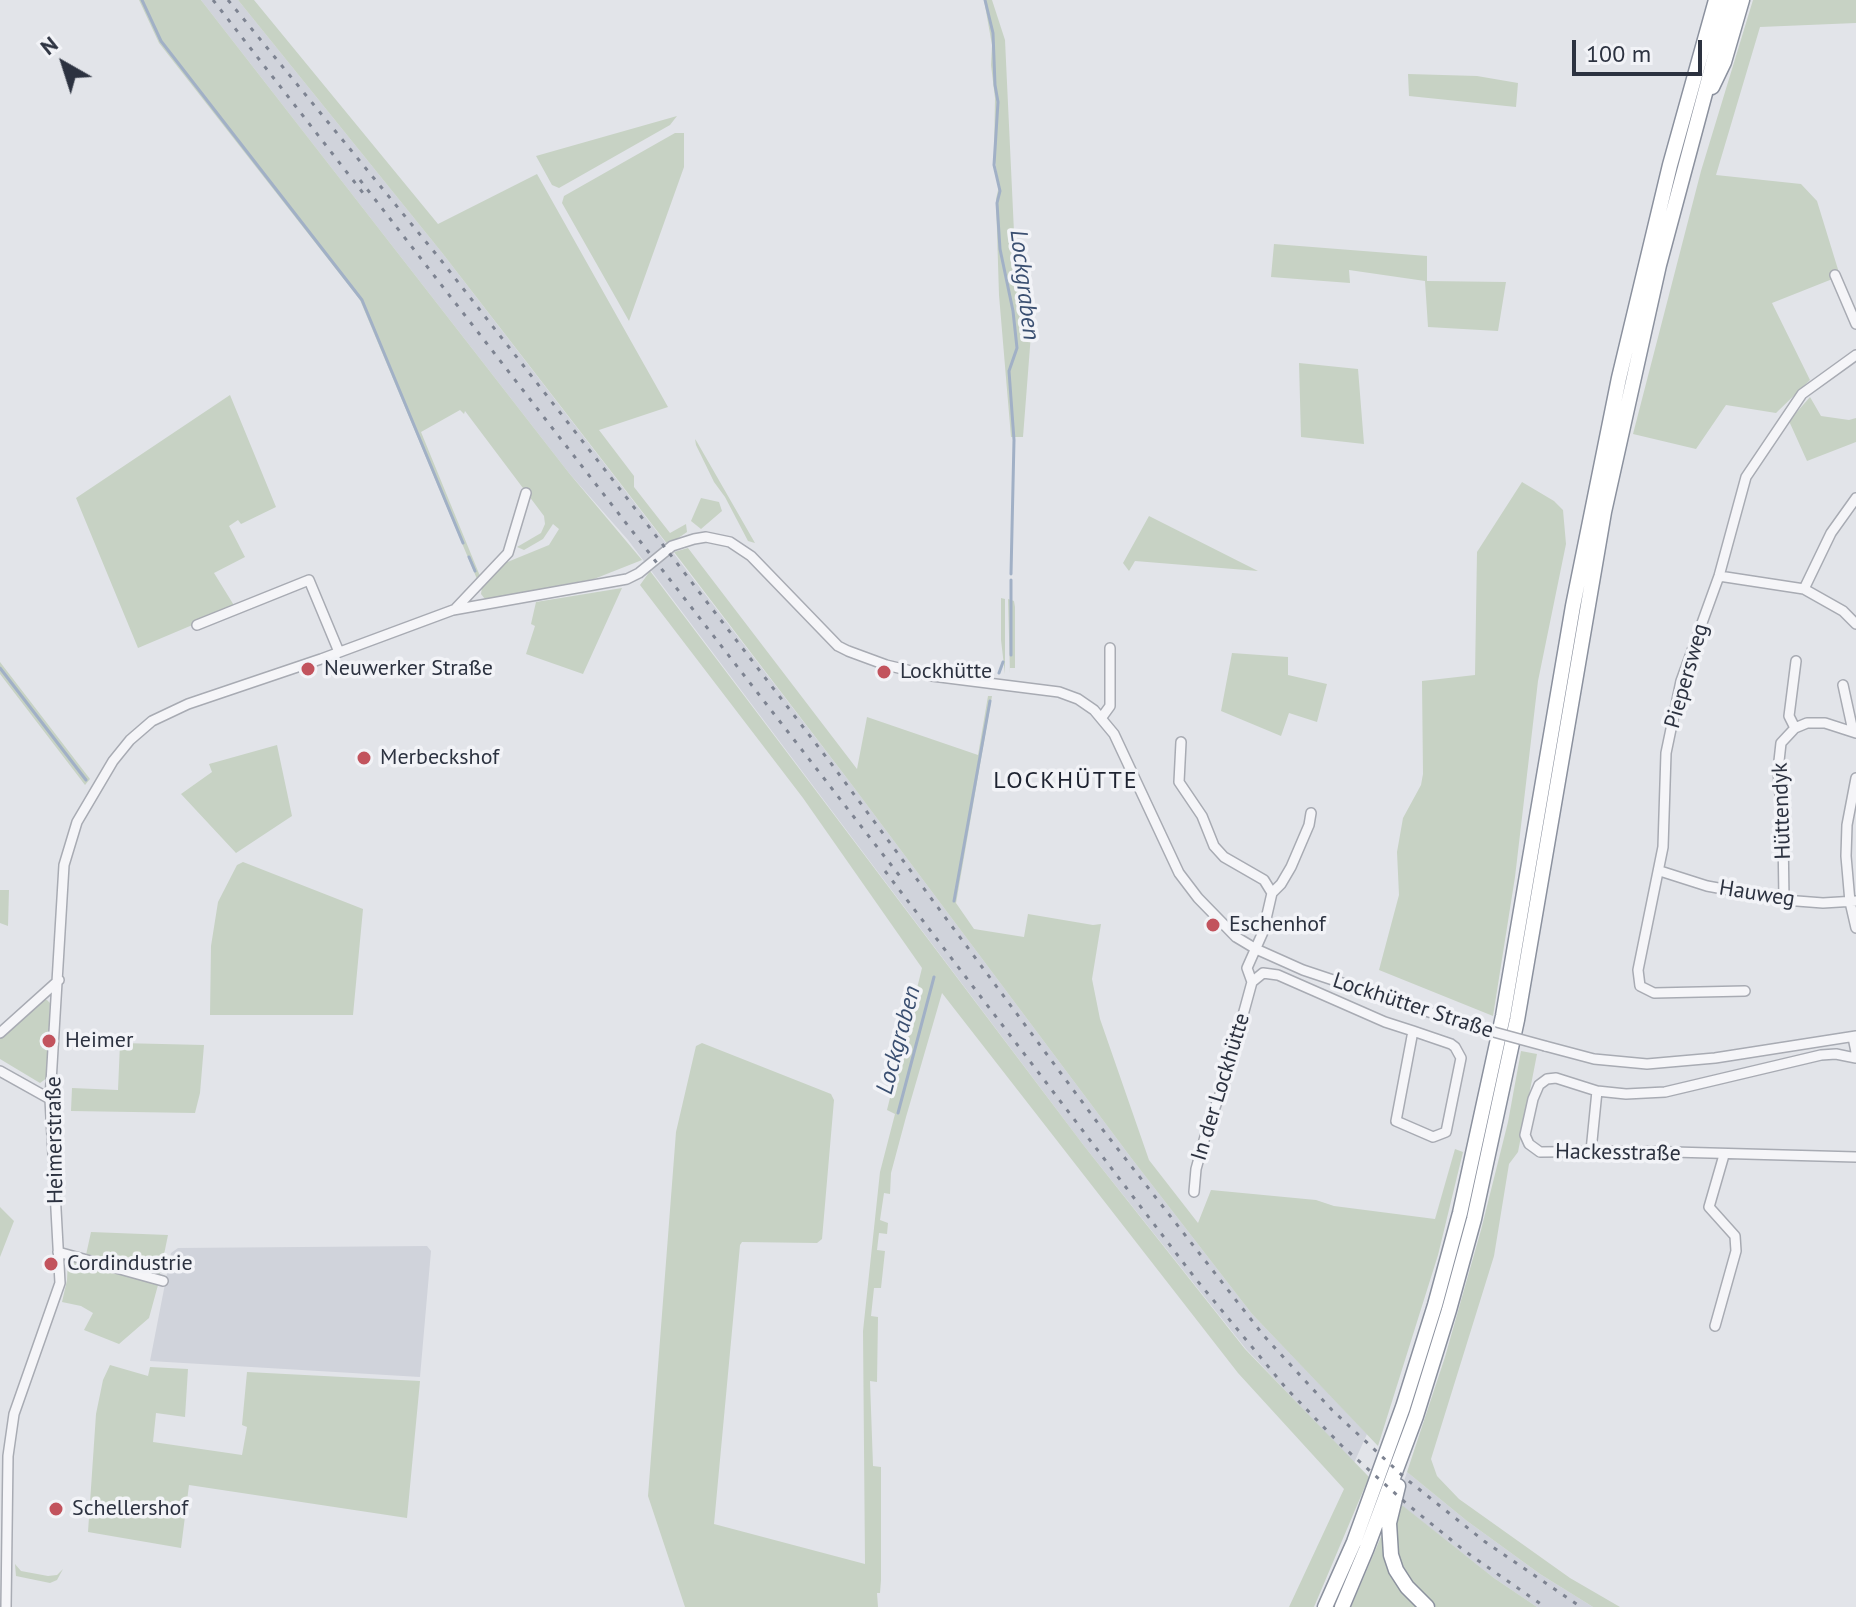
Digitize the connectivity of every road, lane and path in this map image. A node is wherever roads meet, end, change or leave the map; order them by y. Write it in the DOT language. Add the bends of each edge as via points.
graph roads {
  1 [pos="1709,0"];
  2 [pos="1716,0"];
  3 [pos="1730,0"];
  4 [pos="1742,0"];
  5 [pos="1700,52"];
  6 [pos="1694,127"];
  7 [pos="1835,275"];
  8 [pos="1856,324"];
  9 [pos="1856,355"];
  10 [pos="526,493"];
  11 [pos="1856,498"];
  12 [pos="1719,576"];
  13 [pos="1804,589"];
  14 [pos="453,610"];
  15 [pos="1856,624"];
  16 [pos="197,625"];
  17 [pos="1110,648"];
  18 [pos="339,652"];
  19 [pos="1796,661"];
  20 [pos="1843,685"];
  21 [pos="1102,717"];
  22 [pos="1795,728"];
  23 [pos="1854,732"];
  24 [pos="1181,742"];
  25 [pos="1856,778"];
  26 [pos="1311,813"];
  27 [pos="1660,871"];
  28 [pos="1272,893"];
  29 [pos="1784,900"];
  30 [pos="1853,902"];
  31 [pos="1856,928"];
  32 [pos="1256,949"];
  33 [pos="59,980"];
  34 [pos="1252,982"];
  35 [pos="1745,991"];
  36 [pos="1413,1031"];
  37 [pos="0,1033"];
  38 [pos="1854,1036"];
  39 [pos="1856,1052"];
  40 [pos="1856,1058"];
  41 [pos="0,1071"];
  42 [pos="1597,1091"];
  43 [pos="50,1099"];
  44 [pos="1591,1151"];
  45 [pos="1724,1155"];
  46 [pos="1856,1157"];
  47 [pos="1194,1192"];
  48 [pos="58,1252"];
  49 [pos="163,1281"];
  50 [pos="1715,1326"];
  51 [pos="1416,1416"];
  52 [pos="3,1555"];
  53 [pos="6,1607"];
  54 [pos="1325,1607"];
  55 [pos="1342,1607"];
  56 [pos="1427,1607"];
  1 -- 5 [label="highway"];
  2 -- 5 [label="highway"];
  3 -- 6 [label="highway"];
  4 -- 6 [label="highway" via="1724,62"];
  5 -- 54 [label="highway" via="1591,508 1506,1001 1460,1213 1403,1407"];
  6 -- 51 [label="highway" via="1604,512 1499,1108 1449,1310"];
  7 -- 8 [label="street"];
  9 -- 12 [label="street, Piepersweg" via="1802,394 1746,477"];
  10 -- 14 [label="street" via="508,553"];
  11 -- 13 [label="street" via="1831,533"];
  12 -- 13 [label="street"];
  12 -- 27 [label="street, Piepersweg" via="1681,681 1669,738"];
  13 -- 15 [label="street"];
  14 -- 18 [label="street"];
  14 -- 21 [label="street, Lockhütter Straße" via="627,579 672,546 706,537 730,542 751,556 848,651 932,676 1059,692"];
  16 -- 18 [label="street" via="309,580"];
  17 -- 21 [label="street" via="1110,706"];
  18 -- 33 [label="street" via="188,704 152,721 130,740 77,822 64,865"];
  19 -- 22 [label="street, Hüttendyk" via="1789,716"];
  20 -- 23 [label="street"];
  21 -- 32 [label="street, Lockhütter Straße" via="1179,873 1236,937"];
  22 -- 23 [label="street" via="1825,723"];
  22 -- 29 [label="street, Hüttendyk" via="1781,743 1778,770"];
  24 -- 28 [label="street" via="1179,782 1214,846 1264,880"];
  25 -- 30 [label="street" via="1846,856"];
  26 -- 28 [label="street, In der Lockhütte" via="1291,867"];
  27 -- 29 [label="street, Hauweg"];
  27 -- 35 [label="street, Piepersweg" via="1638,970 1640,986 1654,993"];
  28 -- 32 [label="street, In der Lockhütte"];
  29 -- 30 [label="street, Hauweg"];
  30 -- 31 [label="street"];
  32 -- 34 [label="street, In der Lockhütte" via="1247,968"];
  32 -- 38 [label="street, Lockhütter Straße, bridge" via="1468,1025 1594,1059 1647,1064 1715,1058"];
  33 -- 37 [label="street"];
  33 -- 43 [label="street, Heimerstraße"];
  34 -- 36 [label="street" via="1263,973 1278,975"];
  34 -- 47 [label="street, In der Lockhütte" via="1196,1169"];
  36 -- 36 [label="street" via="1451,1044 1461,1058 1446,1132 1433,1137 1396,1121"];
  38 -- 39 [label="street, Lockhütter Straße"];
  40 -- 42 [label="street" via="1821,1055 1665,1092"];
  41 -- 43 [label="street"];
  42 -- 44 [label="street"];
  42 -- 44 [label="street, Hackesstraße" via="1547,1079 1533,1099 1525,1135 1540,1152"];
  43 -- 48 [label="street, Heimerstraße"];
  44 -- 45 [label="street, Hackesstraße"];
  45 -- 46 [label="street, Hackesstraße"];
  45 -- 50 [label="street" via="1709,1207 1735,1236 1736,1251"];
  48 -- 49 [label="street"];
  48 -- 52 [label="street, Heimerstraße" via="60,1283 14,1414"];
  51 -- 55 [label="highway"];
  51 -- 56 [label="highway" via="1389,1523 1390,1547 1396,1570"];
  52 -- 53 [label="street, Heimerstraße"];
}
